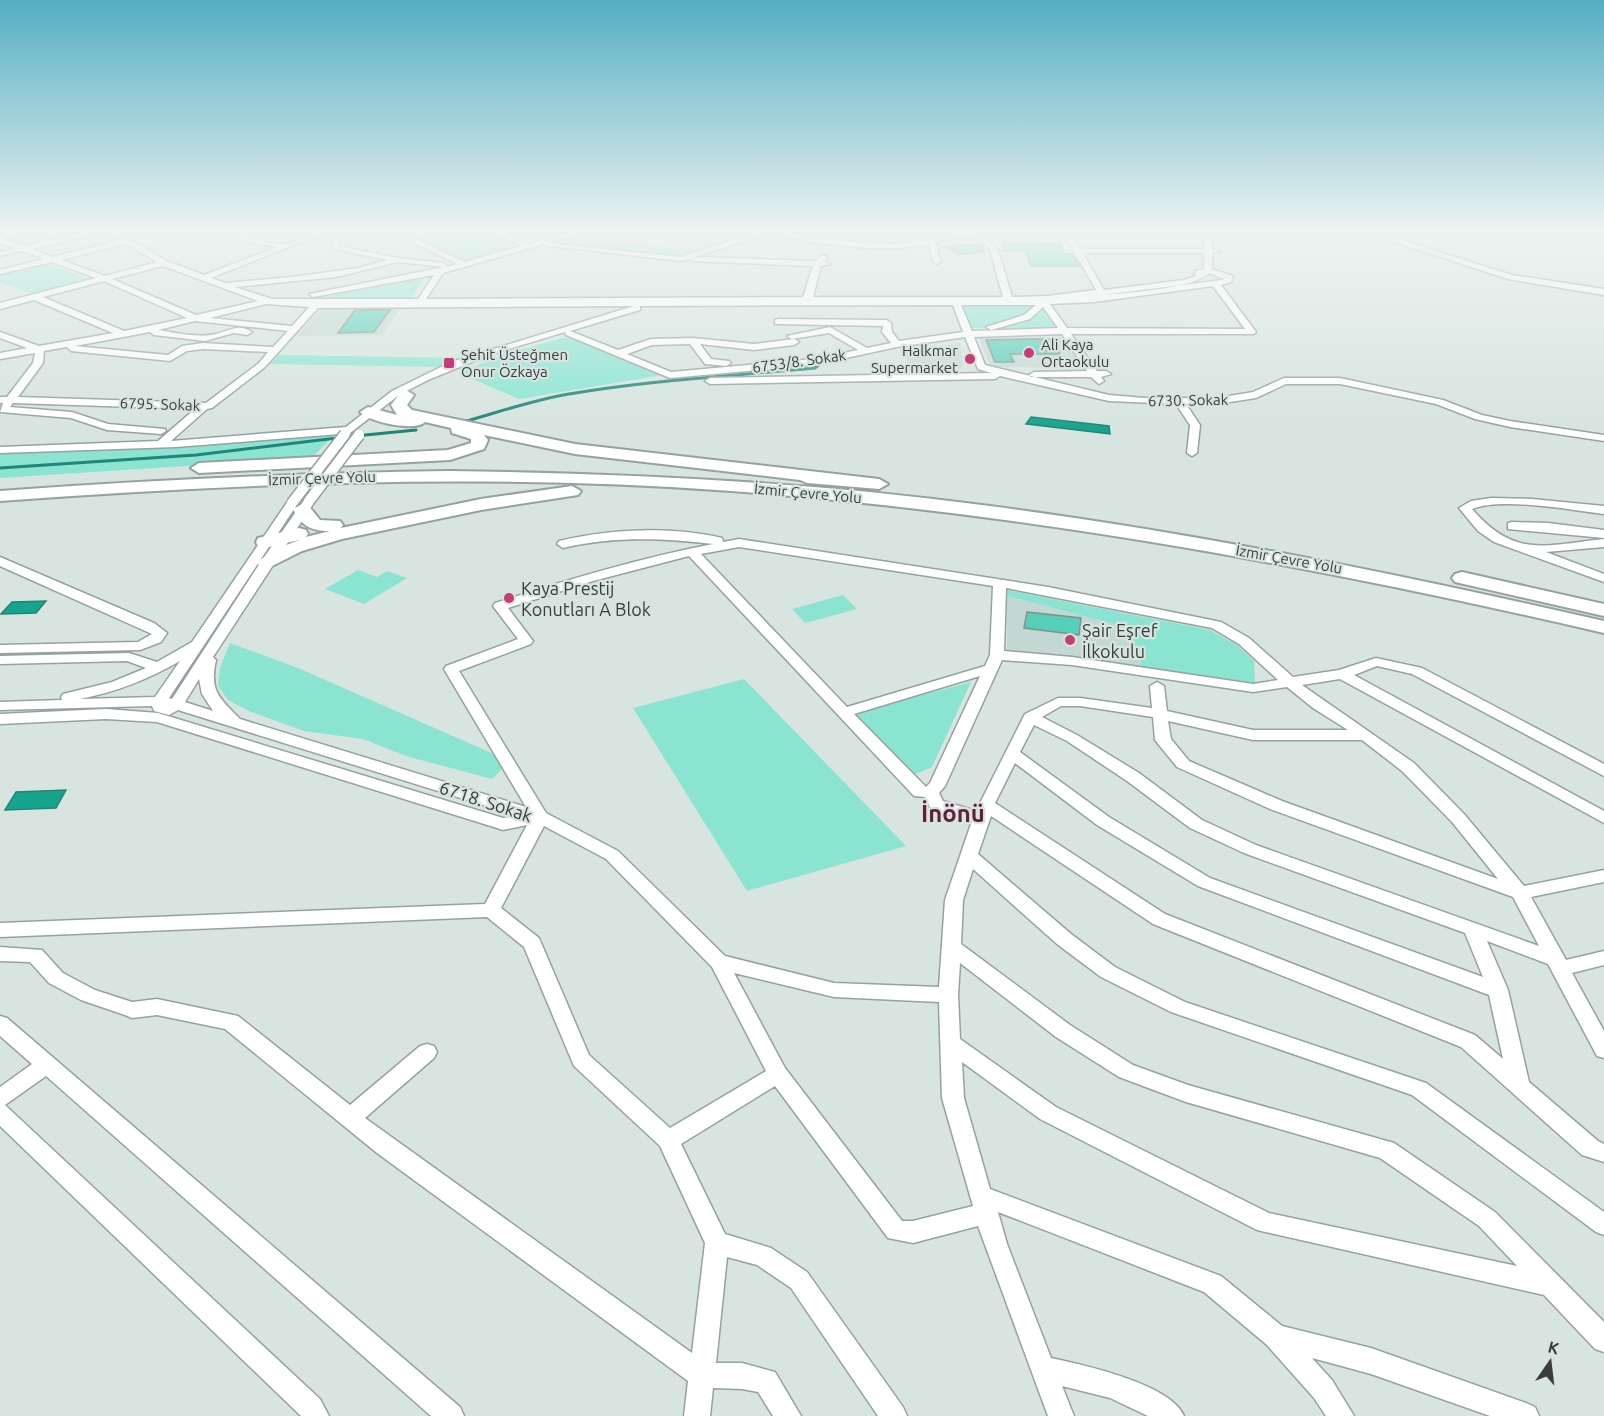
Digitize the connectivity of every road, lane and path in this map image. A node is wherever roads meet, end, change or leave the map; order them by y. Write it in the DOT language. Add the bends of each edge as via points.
graph roads {
  1 [pos="42,295"];
  2 [pos="142,295"];
  3 [pos="249,295"];
  4 [pos="306,295"];
  5 [pos="424,295"];
  6 [pos="810,295"];
  7 [pos="821,295"];
  8 [pos="1007,295"];
  9 [pos="1070,295"];
  10 [pos="1099,295"];
  11 [pos="1121,295"];
  12 [pos="1225,295"];
  13 [pos="35,297"];
  14 [pos="1008,299"];
  15 [pos="805,300"];
  16 [pos="824,300"];
  17 [pos="1041,300"];
  18 [pos="268,302"];
  19 [pos="420,302"];
  20 [pos="956,302"];
  21 [pos="648,303"];
  22 [pos="763,303"];
  23 [pos="316,305"];
  24 [pos="0,306"];
  25 [pos="622,308"];
  26 [pos="197,319"];
  27 [pos="778,322"];
  28 [pos="296,328"];
  29 [pos="142,331"];
  30 [pos="1063,332"];
  31 [pos="569,333"];
  32 [pos="122,334"];
  33 [pos="270,334"];
  34 [pos="968,334"];
  35 [pos="0,335"];
  36 [pos="693,341"];
  37 [pos="63,344"];
  38 [pos="897,344"];
  39 [pos="797,345"];
  40 [pos="0,347"];
  41 [pos="37,349"];
  42 [pos="277,350"];
  43 [pos="865,350"];
  44 [pos="14,353"];
  45 [pos="619,353"];
  46 [pos="0,356"];
  47 [pos="749,362"];
  48 [pos="813,362"];
  49 [pos="38,363"];
  50 [pos="1095,374"];
  51 [pos="1106,374"];
  52 [pos="1010,376"];
  53 [pos="657,384"];
  54 [pos="406,395"];
  55 [pos="1109,398"];
  56 [pos="1179,401"];
  57 [pos="3,406"];
  58 [pos="204,406"];
  59 [pos="376,413"];
  60 [pos="407,418"];
  61 [pos="161,431"];
  62 [pos="354,432"];
  63 [pos="1604,438"];
  64 [pos="161,444"];
  65 [pos="0,450"];
  66 [pos="1192,453"];
  67 [pos="242,465"];
  68 [pos="841,480"];
  69 [pos="0,483"];
  70 [pos="116,488"];
  71 [pos="0,496"];
  72 [pos="301,504"];
  73 [pos="936,505"];
  74 [pos="1604,510"];
  75 [pos="354,524"];
  76 [pos="1512,526"];
  77 [pos="1604,534"];
  78 [pos="315,538"];
  79 [pos="276,541"];
  80 [pos="739,543"];
  81 [pos="1604,543"];
  82 [pos="563,544"];
  83 [pos="691,551"];
  84 [pos="1525,551"];
  85 [pos="0,561"];
  86 [pos="266,563"];
  87 [pos="1604,578"];
  88 [pos="1000,583"];
  89 [pos="1604,610"];
  90 [pos="1604,627"];
  91 [pos="201,639"];
  92 [pos="0,649"];
  93 [pos="212,651"];
  94 [pos="0,660"];
  95 [pos="994,661"];
  96 [pos="159,668"];
  97 [pos="1342,674"];
  98 [pos="1287,681"];
  99 [pos="1158,686"];
  100 [pos="160,701"];
  101 [pos="176,704"];
  102 [pos="26,705"];
  103 [pos="0,706"];
  104 [pos="844,712"];
  105 [pos="1160,714"];
  106 [pos="1030,717"];
  107 [pos="158,718"];
  108 [pos="0,719"];
  109 [pos="241,725"];
  110 [pos="1366,735"];
  111 [pos="1012,753"];
  112 [pos="1604,771"];
  113 [pos="930,792"];
  114 [pos="984,811"];
  115 [pos="540,817"];
  116 [pos="1604,818"];
  117 [pos="969,856"];
  118 [pos="1604,876"];
  119 [pos="1520,893"];
  120 [pos="491,910"];
  121 [pos="1472,928"];
  122 [pos="0,930"];
  123 [pos="952,947"];
  124 [pos="0,954"];
  125 [pos="1604,958"];
  126 [pos="719,962"];
  127 [pos="1556,964"];
  128 [pos="1498,990"];
  129 [pos="948,994"];
  130 [pos="0,1024"];
  131 [pos="952,1044"];
  132 [pos="1604,1050"];
  133 [pos="427,1053"];
  134 [pos="46,1065"];
  135 [pos="778,1074"];
  136 [pos="1519,1085"];
  137 [pos="0,1098"];
  138 [pos="0,1112"];
  139 [pos="350,1118"];
  140 [pos="668,1140"];
  141 [pos="1604,1154"];
  142 [pos="985,1205"];
  143 [pos="1604,1225"];
  144 [pos="717,1243"];
  145 [pos="1552,1285"];
  146 [pos="1276,1336"];
  147 [pos="1604,1340"];
  148 [pos="1043,1369"];
  149 [pos="700,1375"];
  150 [pos="316,1416"];
  151 [pos="451,1416"];
  152 [pos="697,1416"];
  153 [pos="788,1416"];
  154 [pos="894,1416"];
  155 [pos="1061,1416"];
  156 [pos="1170,1416"];
  157 [pos="1341,1416"];
  158 [pos="1526,1416"];
  1 -- 13 [label="street"];
  2 -- 26 [label="street"];
  3 -- 18 [label="street"];
  4 -- 18 [label="street"];
  5 -- 19 [label="street"];
  6 -- 15 [label="street"];
  7 -- 16 [label="street"];
  8 -- 14 [label="street"];
  9 -- 17 [label="street"];
  10 -- 17 [label="street"];
  11 -- 17 [label="street"];
  12 -- 30 [label="street, 6753/8. Sokak" via="1252,335"];
  13 -- 24 [label="street"];
  13 -- 32 [label="street"];
  14 -- 16 [label="street"];
  14 -- 17 [label="street"];
  15 -- 16 [label="street"];
  15 -- 21 [label="street"];
  17 -- 20 [label="street"];
  17 -- 30 [label="street"];
  17 -- 34 [label="street" via="1028,317"];
  18 -- 19 [label="street"];
  18 -- 23 [label="street"];
  18 -- 26 [label="street"];
  19 -- 21 [label="street"];
  20 -- 22 [label="street"];
  20 -- 34 [label="street"];
  21 -- 22 [label="street"];
  21 -- 25 [label="street"];
  21 -- 31 [label="street"];
  22 -- 27 [label="street"];
  23 -- 25 [label="street"];
  23 -- 28 [label="street, 6795. Sokak"];
  25 -- 59 [label="street" via="459,363 421,380"];
  26 -- 28 [label="street"];
  26 -- 29 [label="street"];
  27 -- 38 [label="street" via="887,323 887,332"];
  27 -- 39 [label="street"];
  28 -- 42 [label="street, 6795. Sokak"];
  29 -- 32 [label="street"];
  29 -- 33 [label="street" via="204,338 224,337 233,330"];
  30 -- 34 [label="street, 6753/8. Sokak"];
  30 -- 50 [label="street"];
  31 -- 45 [label="street"];
  31 -- 54 [label="street" via="465,366"];
  32 -- 37 [label="street"];
  34 -- 38 [label="street, 6753/8. Sokak"];
  34 -- 52 [label="street, 6730. Sokak" via="978,364"];
  35 -- 41 [label="street"];
  36 -- 39 [label="street" via="754,347"];
  36 -- 45 [label="street" via="651,342"];
  36 -- 47 [label="street" via="708,362"];
  37 -- 41 [label="street"];
  37 -- 42 [label="street" via="170,358 185,348 203,346"];
  38 -- 43 [label="street, 6753/8. Sokak"];
  39 -- 43 [label="street" via="830,330"];
  39 -- 48 [label="street"];
  40 -- 44 [label="street"];
  41 -- 44 [label="street"];
  41 -- 49 [label="street"];
  42 -- 58 [label="street, 6795. Sokak" via="226,393"];
  43 -- 48 [label="street, 6753/8. Sokak"];
  44 -- 46 [label="street"];
  44 -- 49 [label="street"];
  45 -- 48 [label="street, 6753/8. Sokak" via="670,375"];
  49 -- 57 [label="street"];
  50 -- 51 [label="street"];
  50 -- 52 [label="street"];
  50 -- 55 [label="street"];
  52 -- 53 [label="street"];
  52 -- 55 [label="street, 6730. Sokak"];
  54 -- 59 [label="street"];
  54 -- 60 [label="highway" via="399,405"];
  55 -- 56 [label="street, 6730. Sokak"];
  56 -- 63 [label="street, 6730. Sokak" via="1256,396 1284,381 1340,381 1500,421"];
  56 -- 66 [label="street" via="1195,425"];
  57 -- 58 [label="street, 6795. Sokak"];
  57 -- 61 [label="street" via="72,415 107,427"];
  58 -- 64 [label="street"];
  59 -- 60 [label="highway"];
  59 -- 62 [label="street"];
  60 -- 62 [label="highway"];
  60 -- 67 [label="highway" via="477,436 478,446 450,455"];
  60 -- 68 [label="highway" via="575,448"];
  62 -- 64 [label="street"];
  62 -- 72 [label="street, bridge"];
  62 -- 72 [label="street, bridge"];
  64 -- 65 [label="street"];
  67 -- 68 [label="highway, İzmir Çevre Yolu" via="545,465"];
  67 -- 69 [label="highway, İzmir Çevre Yolu"];
  68 -- 89 [label="highway, İzmir Çevre Yolu" via="1174,523 1328,550"];
  70 -- 71 [label="highway, İzmir Çevre Yolu"];
  70 -- 73 [label="highway, İzmir Çevre Yolu" via="406,476 602,479 782,490"];
  70 -- 75 [label="highway" via="138,492 273,484 431,484 441,487 448,496 431,509"];
  72 -- 75 [label="highway" via="306,520 312,524"];
  72 -- 79 [label="street"];
  73 -- 78 [label="highway" via="576,490 470,506"];
  73 -- 90 [label="highway, İzmir Çevre Yolu" via="1121,530 1314,563"];
  74 -- 84 [label="street" via="1530,502 1471,503 1465,508 1482,528"];
  75 -- 79 [label="highway"];
  76 -- 77 [label="street"];
  78 -- 79 [label="highway"];
  78 -- 86 [label="highway"];
  79 -- 86 [label="street"];
  79 -- 91 [label="street"];
  80 -- 82 [label="street" via="646,532 583,538"];
  80 -- 83 [label="street"];
  80 -- 88 [label="street"];
  81 -- 84 [label="street"];
  83 -- 104 [label="street"];
  83 -- 115 [label="street" via="500,606 526,641 452,669"];
  84 -- 87 [label="street"];
  85 -- 92 [label="street" via="160,633 140,646"];
  86 -- 93 [label="street"];
  88 -- 95 [label="street"];
  88 -- 98 [label="street" via="1216,624 1244,641"];
  91 -- 96 [label="street"];
  91 -- 100 [label="street"];
  93 -- 101 [label="street"];
  93 -- 109 [label="street" via="204,675 210,699"];
  94 -- 96 [label="street" via="129,657"];
  95 -- 98 [label="street" via="1093,664 1253,688"];
  95 -- 104 [label="street"];
  95 -- 113 [label="street" via="937,786"];
  96 -- 102 [label="street" via="126,683"];
  97 -- 98 [label="street"];
  97 -- 112 [label="street" via="1376,662 1417,671"];
  97 -- 116 [label="street"];
  98 -- 110 [label="street"];
  99 -- 105 [label="street"];
  100 -- 101 [label="street, 6718. Sokak"];
  100 -- 102 [label="street, 6718. Sokak"];
  100 -- 107 [label="street"];
  101 -- 107 [label="street"];
  101 -- 109 [label="street, 6718. Sokak"];
  102 -- 103 [label="street, 6718. Sokak"];
  104 -- 113 [label="street" via="914,787"];
  105 -- 106 [label="street" via="1104,704 1058,702"];
  105 -- 110 [label="street" via="1253,735"];
  105 -- 119 [label="street" via="1163,740 1184,764 1276,805"];
  106 -- 111 [label="street"];
  106 -- 121 [label="street" via="1133,777 1196,824 1250,849"];
  107 -- 108 [label="street, 6718. Sokak" via="106,714"];
  107 -- 115 [label="street, 6718. Sokak" via="504,824"];
  109 -- 115 [label="street, 6718. Sokak"];
  110 -- 119 [label="street" via="1408,767 1458,818"];
  111 -- 114 [label="street"];
  111 -- 128 [label="street" via="1103,821 1204,882"];
  113 -- 114 [label="street" via="937,805"];
  114 -- 117 [label="street"];
  114 -- 136 [label="street" via="1160,919 1468,1041"];
  115 -- 120 [label="street"];
  115 -- 126 [label="street" via="612,855"];
  117 -- 123 [label="street" via="954,900"];
  117 -- 143 [label="street" via="1108,972 1178,1007 1419,1089"];
  118 -- 119 [label="street"];
  119 -- 127 [label="street"];
  120 -- 122 [label="street"];
  120 -- 140 [label="street" via="532,942 581,1060"];
  121 -- 127 [label="street"];
  121 -- 128 [label="street"];
  123 -- 129 [label="street"];
  123 -- 145 [label="street" via="1063,1031 1126,1071 1186,1093 1386,1150 1487,1219"];
  124 -- 139 [label="street" via="35,955 56,978 88,995 132,1010 157,1007 231,1022"];
  125 -- 127 [label="street"];
  126 -- 129 [label="street" via="834,990"];
  126 -- 135 [label="street"];
  127 -- 132 [label="street"];
  128 -- 136 [label="street"];
  129 -- 131 [label="street"];
  130 -- 134 [label="street"];
  131 -- 142 [label="street" via="953,1098"];
  131 -- 145 [label="street" via="1048,1113 1265,1222"];
  133 -- 139 [label="street"];
  134 -- 137 [label="street"];
  134 -- 151 [label="street"];
  135 -- 140 [label="street"];
  135 -- 142 [label="street" via="896,1231 913,1232"];
  136 -- 141 [label="street" via="1590,1148"];
  138 -- 150 [label="street"];
  139 -- 149 [label="street"];
  140 -- 144 [label="street"];
  142 -- 146 [label="street" via="1212,1284"];
  142 -- 148 [label="street"];
  144 -- 149 [label="street"];
  144 -- 154 [label="street" via="764,1256 799,1280"];
  145 -- 147 [label="street"];
  146 -- 157 [label="street" via="1323,1389"];
  146 -- 158 [label="street" via="1371,1361"];
  148 -- 155 [label="street"];
  148 -- 156 [label="street" via="1112,1384"];
  149 -- 152 [label="street"];
  149 -- 153 [label="street" via="766,1381"];
}
